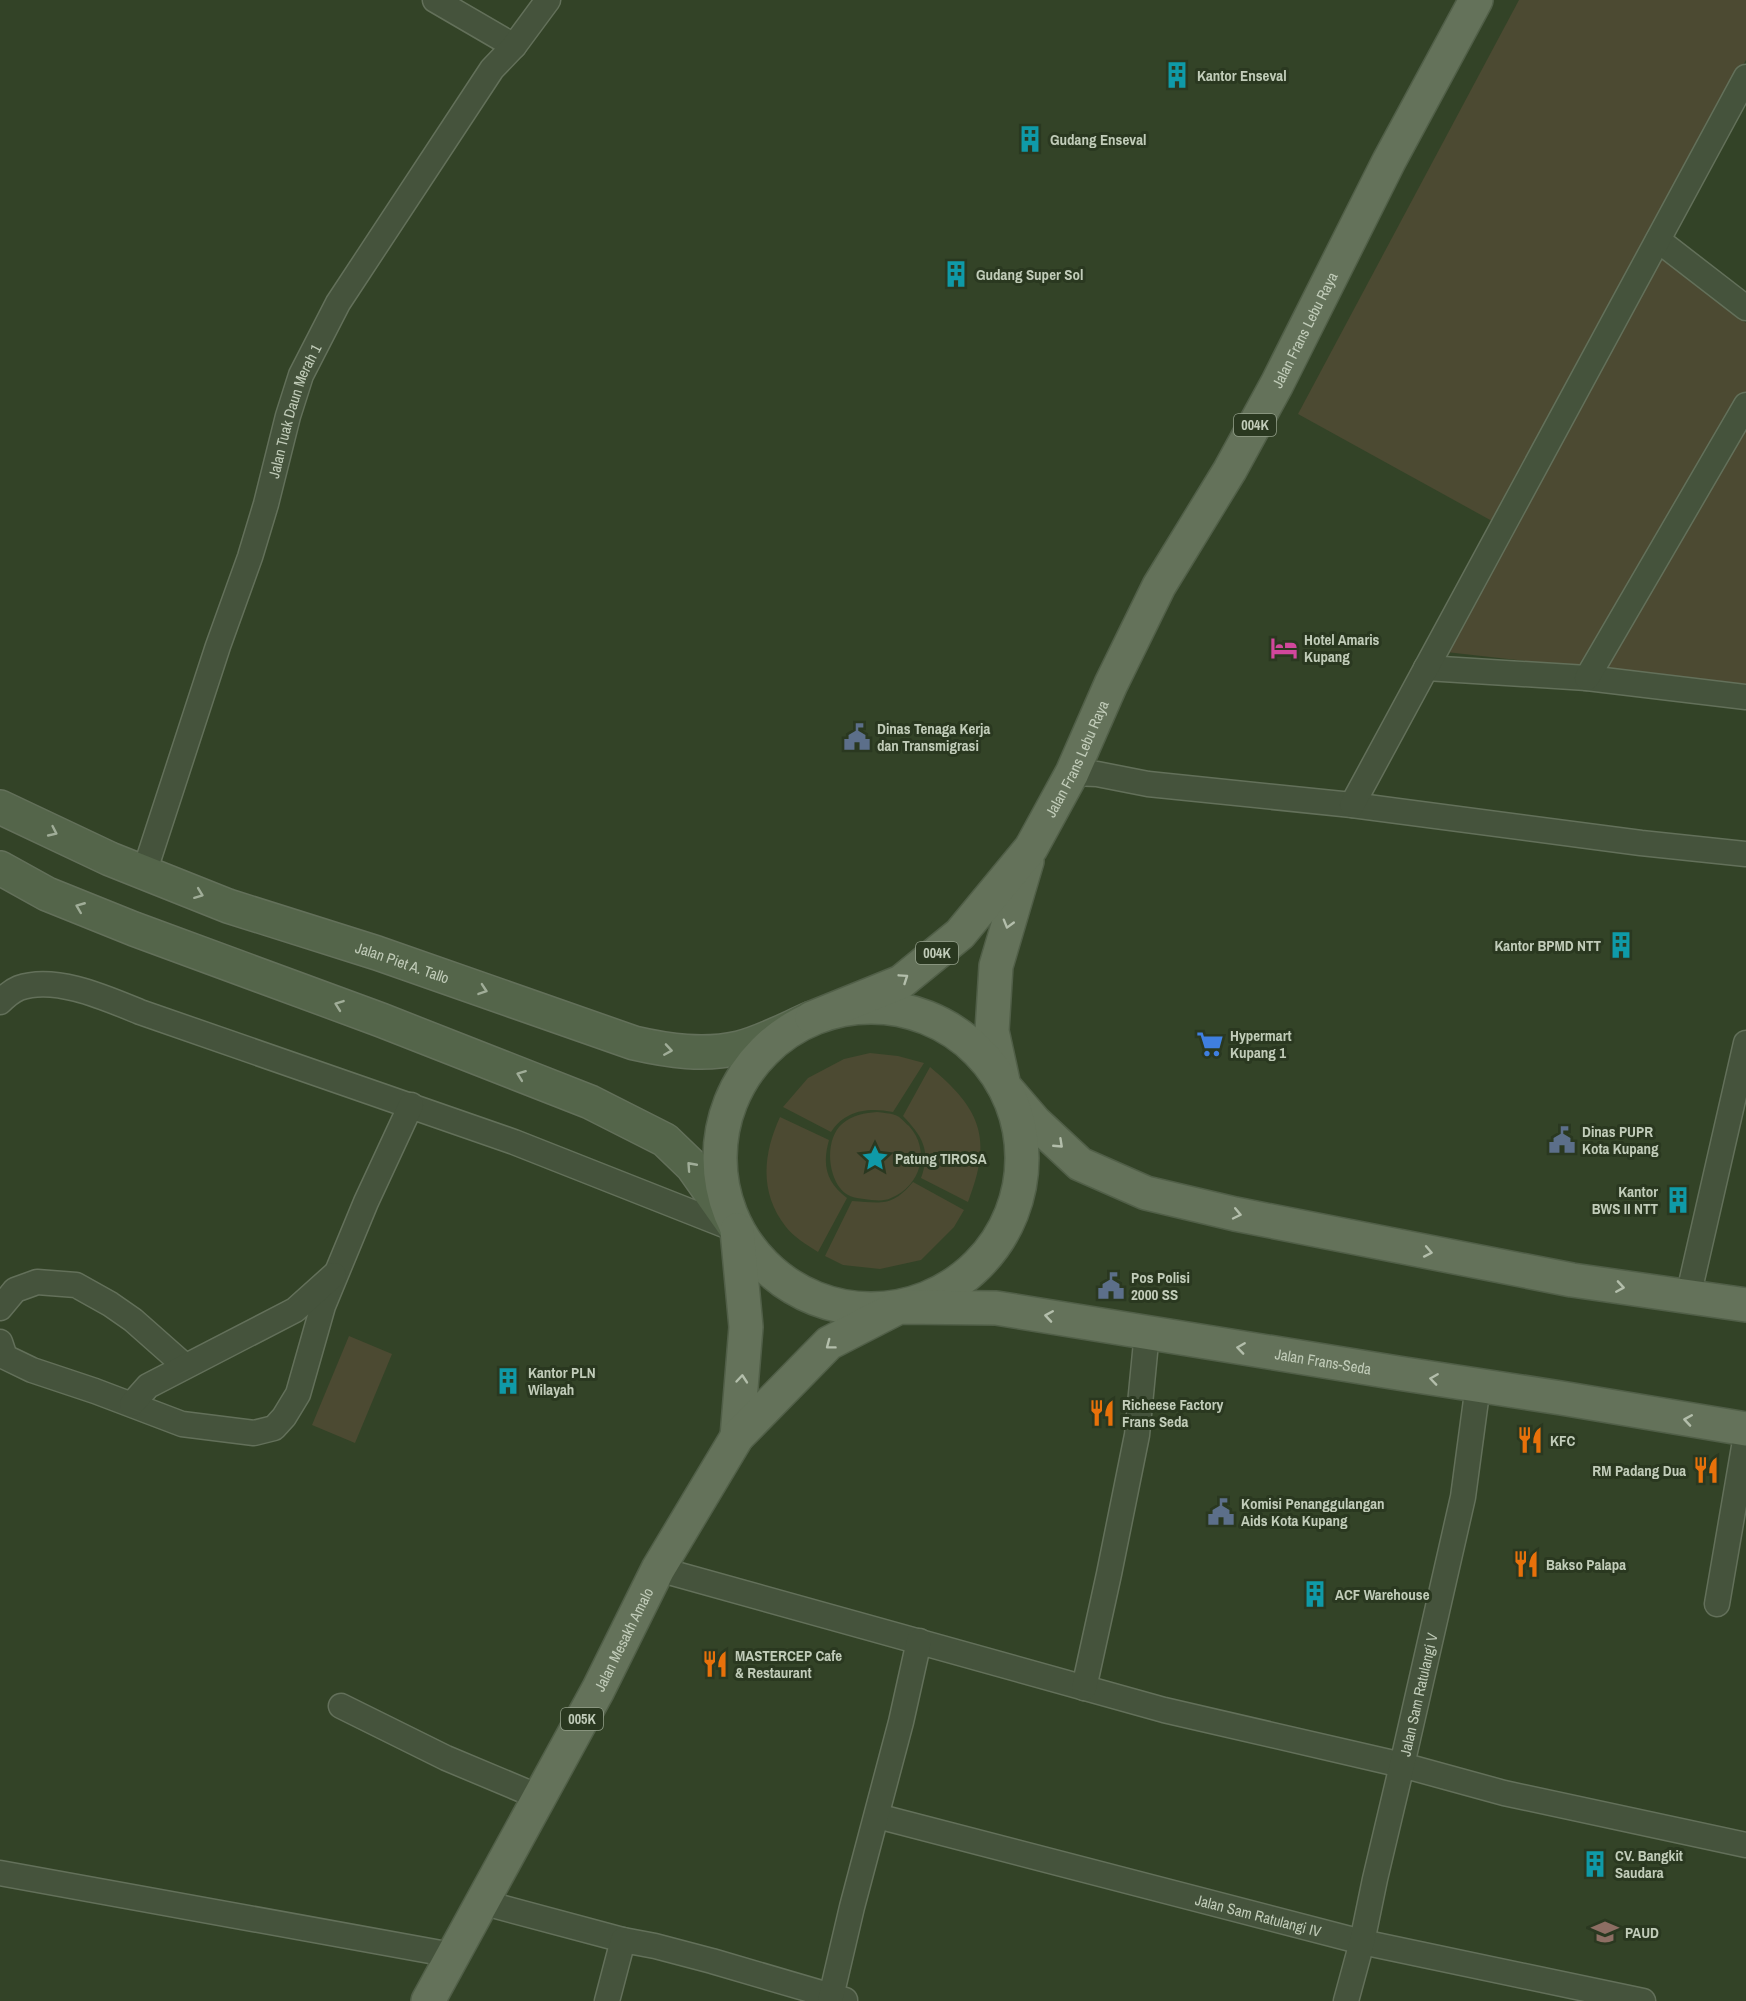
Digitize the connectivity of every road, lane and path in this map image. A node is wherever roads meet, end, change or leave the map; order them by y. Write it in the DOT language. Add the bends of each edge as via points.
graph roads {
  1 [pos="435,0"];
  2 [pos="548,0"];
  3 [pos="1476,0"];
  4 [pos="514,46"];
  5 [pos="1746,77"];
  6 [pos="1658,240"];
  7 [pos="1746,308"];
  8 [pos="1746,405"];
  9 [pos="1426,668"];
  10 [pos="1587,678"];
  11 [pos="1746,697"];
  12 [pos="1072,773"];
  13 [pos="1352,805"];
  14 [pos="0,807"];
  15 [pos="1031,848"];
  16 [pos="1746,854"];
  17 [pos="0,868"];
  18 [pos="144,873"];
  19 [pos="0,1002"];
  20 [pos="813,1018"];
  21 [pos="1746,1043"];
  22 [pos="1004,1086"];
  23 [pos="411,1105"];
  24 [pos="737,1230"];
  25 [pos="338,1272"];
  26 [pos="1688,1298"];
  27 [pos="1746,1305"];
  28 [pos="899,1306"];
  29 [pos="0,1308"];
  30 [pos="1147,1332"];
  31 [pos="0,1342"];
  32 [pos="185,1366"];
  33 [pos="1478,1385"];
  34 [pos="132,1404"];
  35 [pos="1746,1429"];
  36 [pos="1746,1435"];
  37 [pos="737,1437"];
  38 [pos="658,1569"];
  39 [pos="1718,1604"];
  40 [pos="919,1641"];
  41 [pos="1084,1688"];
  42 [pos="341,1706"];
  43 [pos="1402,1766"];
  44 [pos="539,1797"];
  45 [pos="877,1816"];
  46 [pos="1746,1845"];
  47 [pos="0,1873"];
  48 [pos="481,1902"];
  49 [pos="624,1940"];
  50 [pos="1362,1942"];
  51 [pos="452,1955"];
  52 [pos="836,2000"];
  53 [pos="428,2001"];
  54 [pos="607,2001"];
  55 [pos="1346,2001"];
  56 [pos="1643,2001"];
  1 -- 4 [label="street"];
  2 -- 4 [label="street, Jalan Tuak Daun Merah 1"];
  3 -- 12 [label="main road, Jalan Frans Lebu Raya / 004K" via="1389,161 1277,384 1159,586"];
  4 -- 18 [label="street, Jalan Tuak Daun Merah 1" via="492,69 338,303 302,375 250,557"];
  5 -- 6 [label="street"];
  6 -- 7 [label="street"];
  6 -- 9 [label="street"];
  8 -- 10 [label="street"];
  9 -- 10 [label="street"];
  9 -- 13 [label="street"];
  10 -- 11 [label="street"];
  12 -- 13 [label="street"];
  12 -- 15 [label="main road, Jalan Frans Lebu Raya / 004K"];
  13 -- 16 [label="street"];
  14 -- 18 [label="main road, Jalan Piet A. Tallo, one-way"];
  20 -- 15 [label="main road, Jalan Frans Lebu Raya / 004K, one-way" via="901,982 960,934"];
  15 -- 22 [label="main road, Jalan Frans Lebu Raya / 004K, one-way" via="996,966 993,1031"];
  24 -- 17 [label="main road, one-way" via="692,1166 665,1140 590,1102 134,929 47,894"];
  18 -- 20 [label="main road, Jalan Piet A. Tallo, one-way" via="228,906 377,953 634,1043 672,1051 708,1052 740,1047"];
  19 -- 23 [label="street" via="17,989 38,984 102,996"];
  20 -- 22 [label="main road" via="843,1009 906,1011 963,1038 986,1060"];
  20 -- 24 [label="main road" via="784,1034 760,1054 741,1079 728,1107 720,1138 719,1170 725,1201"];
  21 -- 26 [label="street"];
  22 -- 26 [label="main road, one-way" via="1080,1164 1146,1193 1489,1265"];
  22 -- 28 [label="main road" via="1017,1115 1022,1178 1001,1237 958,1282 930,1298"];
  23 -- 24 [label="street"];
  23 -- 25 [label="street"];
  24 -- 28 [label="main road" via="779,1278 806,1294 836,1305 867,1309"];
  37 -- 24 [label="main road, Jalan Mesakh Amalo / 005K, one-way" via="746,1327"];
  25 -- 32 [label="street" via="295,1310"];
  25 -- 34 [label="street" via="323,1306 298,1394 274,1428 254,1432 182,1424"];
  26 -- 27 [label="main road"];
  30 -- 28 [label="main road, Jalan Frans-Seda, one-way" via="996,1308"];
  28 -- 37 [label="main road, Jalan Mesakh Amalo / 005K, one-way" via="829,1343"];
  29 -- 32 [label="street" via="15,1290 37,1282 76,1285 133,1320"];
  33 -- 30 [label="main road, Jalan Frans-Seda, one-way"];
  30 -- 41 [label="street" via="1137,1435"];
  31 -- 34 [label="street" via="5,1357 32,1371"];
  32 -- 34 [label="street" via="148,1386"];
  35 -- 33 [label="main road, Jalan Frans-Seda, one-way"];
  33 -- 43 [label="street, Jalan Sam Ratulangi V" via="1463,1497"];
  36 -- 39 [label="street"];
  37 -- 38 [label="main road, Jalan Mesakh Amalo / 005K"];
  38 -- 40 [label="street"];
  38 -- 44 [label="main road, Jalan Mesakh Amalo / 005K"];
  40 -- 41 [label="street"];
  40 -- 45 [label="street"];
  41 -- 43 [label="street"];
  42 -- 44 [label="street" via="446,1758"];
  43 -- 46 [label="street" via="1504,1793"];
  43 -- 50 [label="street, Jalan Sam Ratulangi V"];
  44 -- 48 [label="main road, Jalan Mesakh Amalo / 005K"];
  45 -- 50 [label="street, Jalan Sam Ratulangi IV"];
  45 -- 52 [label="street" via="852,1906"];
  47 -- 51 [label="street"];
  48 -- 49 [label="street"];
  48 -- 51 [label="main road, Jalan Mesakh Amalo / 005K"];
  49 -- 52 [label="street" via="712,1961"];
  49 -- 54 [label="street"];
  50 -- 55 [label="street, Jalan Sam Ratulangi V"];
  50 -- 56 [label="street, Jalan Sam Ratulangi IV"];
  51 -- 53 [label="main road, Jalan Mesakh Amalo / 005K"];
}
